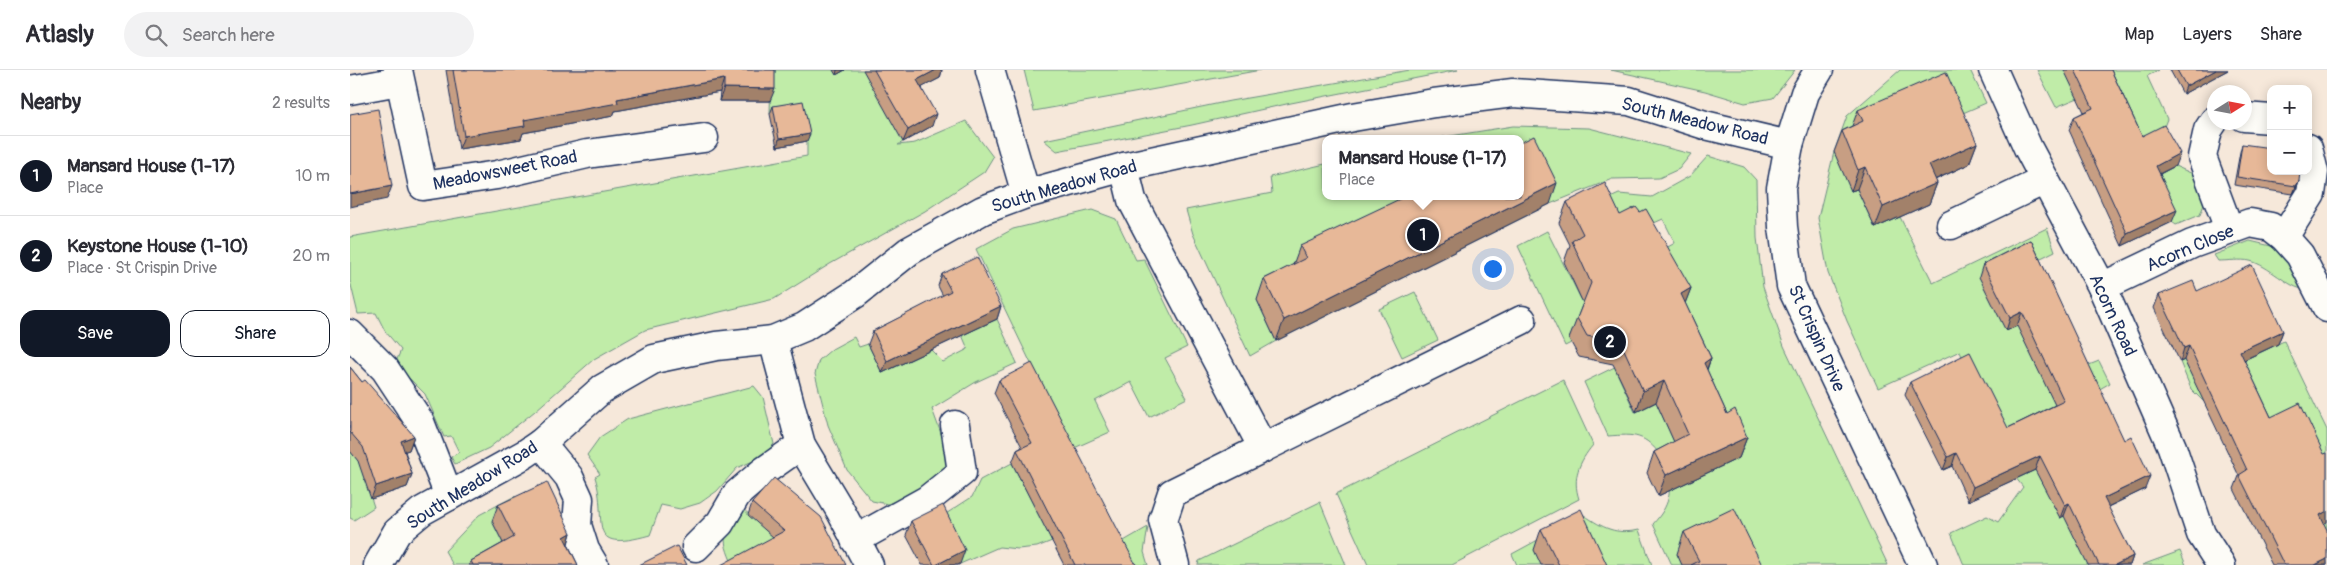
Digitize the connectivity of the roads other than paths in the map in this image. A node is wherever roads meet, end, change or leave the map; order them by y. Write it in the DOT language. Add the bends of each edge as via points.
graph roads {
  1 [pos="990,70"];
  2 [pos="1819,70"];
  3 [pos="1992,70"];
  4 [pos="398,75"];
  5 [pos="1512,81"];
  6 [pos="350,90"];
  7 [pos="2252,118"];
  8 [pos="2267,119"];
  9 [pos="2208,130"];
  10 [pos="704,138"];
  11 [pos="1789,145"];
  12 [pos="2312,164"];
  13 [pos="1124,167"];
  14 [pos="2045,180"];
  15 [pos="1026,194"];
  16 [pos="1951,225"];
  17 [pos="2229,229"];
  18 [pos="2284,237"];
  19 [pos="2102,287"];
  20 [pos="2327,308"];
  21 [pos="1522,320"];
  22 [pos="350,334"];
  23 [pos="773,340"];
  24 [pos="955,425"];
  25 [pos="541,443"];
  26 [pos="801,445"];
  27 [pos="1262,448"];
  28 [pos="449,496"];
  29 [pos="856,540"];
  30 [pos="696,547"];
  31 [pos="378,565"];
  32 [pos="594,565"];
  33 [pos="869,565"];
  34 [pos="1175,565"];
  35 [pos="1923,565"];
  36 [pos="2220,565"];
  1 -- 15 [label="street"];
  2 -- 11 [label="street, St Crispin Drive" via="1805,93"];
  3 -- 14 [label="street, Acorn Road"];
  4 -- 6 [label="street"];
  4 -- 10 [label="street, Meadowsweet Road" via="423,186 497,175 587,154"];
  5 -- 11 [label="street, South Meadow Road" via="1629,102"];
  5 -- 13 [label="street, South Meadow Road"];
  7 -- 8 [label="street"];
  9 -- 17 [label="street" via="2202,157"];
  11 -- 35 [label="street, St Crispin Drive" via="1782,188 1783,227 1791,286"];
  12 -- 18 [label="street" via="2311,194"];
  13 -- 15 [label="street, South Meadow Road"];
  13 -- 27 [label="street" via="1132,200"];
  14 -- 16 [label="street"];
  14 -- 19 [label="street, Acorn Road"];
  15 -- 23 [label="street, South Meadow Road" via="983,210 940,232 804,327"];
  17 -- 18 [label="street, Acorn Close" via="2250,223 2271,228"];
  17 -- 19 [label="street, Acorn Close"];
  18 -- 20 [label="street, Acorn Close" via="2300,254"];
  19 -- 36 [label="street, Acorn Road" via="2172,447 2200,534"];
  21 -- 27 [label="street"];
  22 -- 28 [label="street" via="385,369 420,422"];
  23 -- 25 [label="street, South Meadow Road" via="716,346 654,359 602,389"];
  23 -- 26 [label="street"];
  24 -- 29 [label="street" via="962,472 927,500"];
  25 -- 28 [label="street, South Meadow Road"];
  25 -- 32 [label="street" via="569,477 579,499 577,525"];
  26 -- 29 [label="street"];
  26 -- 30 [label="street" via="764,470 737,494 720,523"];
  27 -- 34 [label="street" via="1172,493 1162,520"];
  28 -- 31 [label="street, South Meadow Road" via="422,511 397,532"];
  29 -- 33 [label="street"];
}
